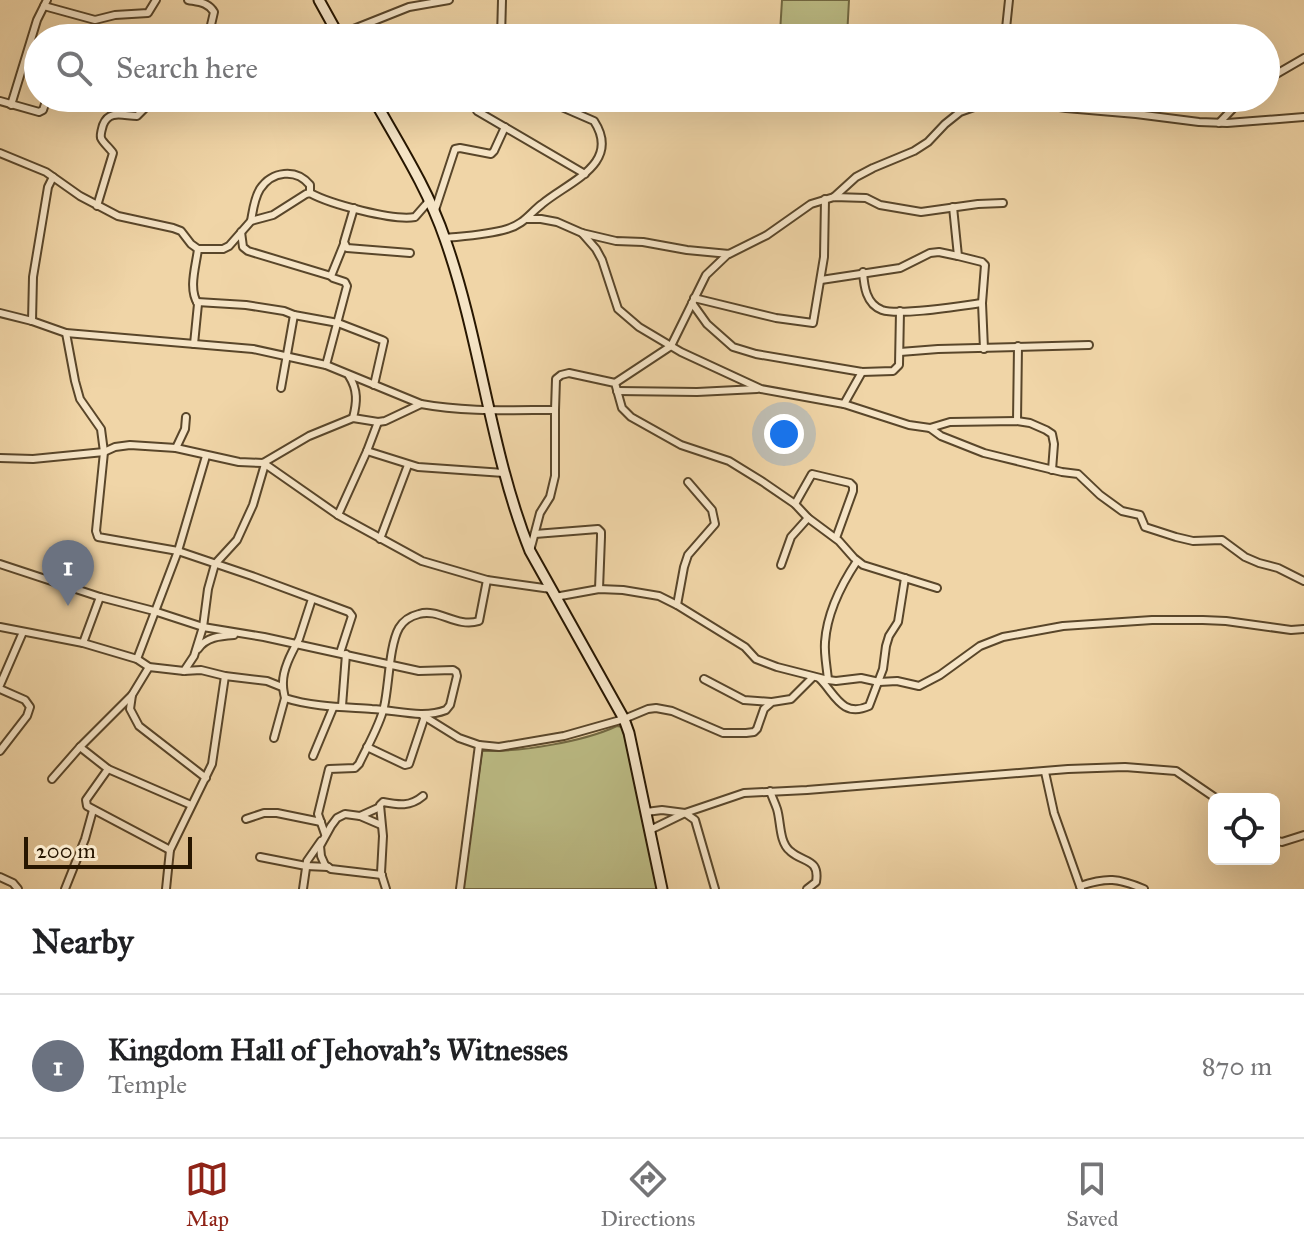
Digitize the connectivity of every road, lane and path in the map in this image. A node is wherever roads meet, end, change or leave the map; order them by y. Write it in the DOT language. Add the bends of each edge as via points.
graph roads {
  1 [pos="156,0"];
  2 [pos="188,0"];
  3 [pos="319,0"];
  4 [pos="449,0"];
  5 [pos="502,0"];
  6 [pos="1009,0"];
  7 [pos="46,3"];
  8 [pos="409,3"];
  9 [pos="35,24"];
  10 [pos="211,24"];
  11 [pos="330,24"];
  12 [pos="364,24"];
  13 [pos="501,24"];
  14 [pos="1006,24"];
  15 [pos="24,54"];
  16 [pos="1304,58"];
  17 [pos="1280,72"];
  18 [pos="5,103"];
  19 [pos="0,112"];
  20 [pos="141,112"];
  21 [pos="381,112"];
  22 [pos="479,112"];
  23 [pos="573,112"];
  24 [pos="960,112"];
  25 [pos="1113,112"];
  26 [pos="1230,112"];
  27 [pos="1304,117"];
  28 [pos="1219,123"];
  29 [pos="505,127"];
  30 [pos="0,153"];
  31 [pos="585,174"];
  32 [pos="53,177"];
  33 [pos="310,193"];
  34 [pos="834,197"];
  35 [pos="825,199"];
  36 [pos="429,201"];
  37 [pos="1003,203"];
  38 [pos="97,206"];
  39 [pos="953,207"];
  40 [pos="354,208"];
  41 [pos="435,212"];
  42 [pos="527,219"];
  43 [pos="251,221"];
  44 [pos="241,232"];
  45 [pos="582,233"];
  46 [pos="445,238"];
  47 [pos="344,244"];
  48 [pos="198,249"];
  49 [pos="410,253"];
  50 [pos="729,254"];
  51 [pos="958,256"];
  52 [pos="863,272"];
  53 [pos="331,276"];
  54 [pos="821,280"];
  55 [pos="693,301"];
  56 [pos="197,302"];
  57 [pos="982,303"];
  58 [pos="900,311"];
  59 [pos="0,313"];
  60 [pos="294,315"];
  61 [pos="32,321"];
  62 [pos="338,323"];
  63 [pos="66,333"];
  64 [pos="194,344"];
  65 [pos="1089,345"];
  66 [pos="671,346"];
  67 [pos="1018,346"];
  68 [pos="984,349"];
  69 [pos="900,352"];
  70 [pos="285,357"];
  71 [pos="326,365"];
  72 [pos="862,372"];
  73 [pos="348,374"];
  74 [pos="615,383"];
  75 [pos="374,385"];
  76 [pos="281,388"];
  77 [pos="761,389"];
  78 [pos="617,391"];
  79 [pos="421,404"];
  80 [pos="844,404"];
  81 [pos="489,410"];
  82 [pos="555,410"];
  83 [pos="186,417"];
  84 [pos="353,418"];
  85 [pos="1017,421"];
  86 [pos="378,422"];
  87 [pos="930,428"];
  88 [pos="176,448"];
  89 [pos="367,451"];
  90 [pos="104,452"];
  91 [pos="206,456"];
  92 [pos="0,458"];
  93 [pos="264,464"];
  94 [pos="408,465"];
  95 [pos="1052,470"];
  96 [pos="504,473"];
  97 [pos="688,482"];
  98 [pos="795,504"];
  99 [pos="338,515"];
  100 [pos="808,518"];
  101 [pos="535,534"];
  102 [pos="836,538"];
  103 [pos="380,539"];
  104 [pos="178,551"];
  105 [pos="530,551"];
  106 [pos="857,561"];
  107 [pos="0,564"];
  108 [pos="215,564"];
  109 [pos="781,565"];
  110 [pos="905,578"];
  111 [pos="487,580"];
  112 [pos="1304,581"];
  113 [pos="937,588"];
  114 [pos="599,589"];
  115 [pos="553,593"];
  116 [pos="100,597"];
  117 [pos="312,599"];
  118 [pos="677,605"];
  119 [pos="154,611"];
  120 [pos="0,627"];
  121 [pos="203,627"];
  122 [pos="1304,629"];
  123 [pos="23,632"];
  124 [pos="264,637"];
  125 [pos="83,643"];
  126 [pos="296,644"];
  127 [pos="343,653"];
  128 [pos="194,656"];
  129 [pos="137,659"];
  130 [pos="390,664"];
  131 [pos="149,667"];
  132 [pos="184,671"];
  133 [pos="225,676"];
  134 [pos="820,678"];
  135 [pos="704,679"];
  136 [pos="879,682"];
  137 [pos="0,687"];
  138 [pos="282,687"];
  139 [pos="132,695"];
  140 [pos="285,698"];
  141 [pos="772,702"];
  142 [pos="342,706"];
  143 [pos="333,708"];
  144 [pos="384,710"];
  145 [pos="422,715"];
  146 [pos="624,719"];
  147 [pos="274,738"];
  148 [pos="479,745"];
  149 [pos="80,747"];
  150 [pos="367,747"];
  151 [pos="0,751"];
  152 [pos="313,756"];
  153 [pos="108,769"];
  154 [pos="1045,772"];
  155 [pos="206,778"];
  156 [pos="52,779"];
  157 [pos="770,791"];
  158 [pos="1208,793"];
  159 [pos="423,796"];
  160 [pos="191,805"];
  161 [pos="380,807"];
  162 [pos="93,810"];
  163 [pos="646,812"];
  164 [pos="685,813"];
  165 [pos="360,816"];
  166 [pos="246,819"];
  167 [pos="321,822"];
  168 [pos="381,825"];
  169 [pos="650,830"];
  170 [pos="1304,835"];
  171 [pos="324,836"];
  172 [pos="1280,842"];
  173 [pos="170,850"];
  174 [pos="260,857"];
  175 [pos="306,866"];
  176 [pos="328,867"];
  177 [pos="382,875"];
  178 [pos="0,877"];
  179 [pos="1080,888"];
  180 [pos="18,889"];
  181 [pos="65,889"];
  182 [pos="166,889"];
  183 [pos="303,889"];
  184 [pos="386,889"];
  185 [pos="460,889"];
  186 [pos="662,889"];
  187 [pos="715,889"];
  188 [pos="807,889"];
  189 [pos="1144,889"];
  1 -- 7 [label="street" via="144,15 95,20"];
  2 -- 10 [label="street" via="211,7"];
  3 -- 11 [label="street"];
  4 -- 8 [label="street"];
  5 -- 13 [label="street"];
  6 -- 14 [label="street"];
  7 -- 9 [label="street"];
  8 -- 12 [label="street"];
  15 -- 18 [label="street"];
  16 -- 17 [label="street"];
  18 -- 19 [label="street"];
  20 -- 38 [label="street" via="106,119 102,140 113,153"];
  21 -- 36 [label="street"];
  22 -- 29 [label="street"];
  23 -- 31 [label="street" via="594,121 602,138 598,158"];
  24 -- 34 [label="street" via="928,142 856,177"];
  25 -- 28 [label="street"];
  26 -- 28 [label="street"];
  27 -- 28 [label="street"];
  29 -- 31 [label="street"];
  29 -- 41 [label="street" via="493,153 455,149"];
  30 -- 32 [label="street"];
  31 -- 42 [label="street"];
  32 -- 38 [label="street"];
  32 -- 61 [label="street" via="33,277"];
  33 -- 40 [label="street"];
  33 -- 43 [label="street" via="273,215"];
  33 -- 43 [label="street" via="301,176 274,177 258,192"];
  34 -- 35 [label="street"];
  34 -- 39 [label="street" via="866,198 921,212"];
  35 -- 50 [label="street"];
  35 -- 54 [label="street"];
  36 -- 40 [label="street" via="410,218"];
  36 -- 41 [label="street"];
  37 -- 39 [label="street"];
  38 -- 48 [label="street" via="181,231"];
  39 -- 51 [label="street"];
  40 -- 47 [label="street"];
  41 -- 46 [label="street"];
  42 -- 45 [label="street" via="557,222"];
  42 -- 46 [label="street" via="507,229"];
  43 -- 44 [label="street"];
  44 -- 48 [label="street" via="223,249"];
  44 -- 53 [label="street" via="248,251"];
  45 -- 50 [label="street"];
  45 -- 66 [label="street" via="602,260 618,309"];
  46 -- 81 [label="street"];
  47 -- 49 [label="street"];
  47 -- 53 [label="street"];
  48 -- 56 [label="street" via="193,287"];
  50 -- 55 [label="street" via="706,275"];
  51 -- 52 [label="street" via="930,253 900,268"];
  51 -- 57 [label="street" via="984,264"];
  52 -- 54 [label="street"];
  52 -- 58 [label="street" via="864,289 874,305"];
  53 -- 62 [label="street" via="347,284"];
  54 -- 55 [label="street" via="810,324"];
  55 -- 66 [label="street"];
  55 -- 72 [label="street" via="707,324 733,347"];
  56 -- 60 [label="street" via="252,305"];
  56 -- 64 [label="street"];
  57 -- 58 [label="street"];
  57 -- 68 [label="street"];
  58 -- 69 [label="street"];
  59 -- 61 [label="street"];
  60 -- 62 [label="street"];
  60 -- 70 [label="street"];
  61 -- 63 [label="street"];
  62 -- 71 [label="street"];
  62 -- 75 [label="street" via="384,341"];
  63 -- 64 [label="street"];
  63 -- 90 [label="street" via="80,399 99,423"];
  64 -- 70 [label="street"];
  65 -- 67 [label="street"];
  66 -- 74 [label="street"];
  66 -- 77 [label="street"];
  67 -- 68 [label="street"];
  67 -- 85 [label="street"];
  68 -- 69 [label="street"];
  69 -- 72 [label="street" via="893,371"];
  70 -- 71 [label="street"];
  70 -- 76 [label="street"];
  71 -- 73 [label="street"];
  72 -- 80 [label="street"];
  73 -- 75 [label="street"];
  73 -- 84 [label="street" via="357,398"];
  74 -- 78 [label="street"];
  74 -- 82 [label="street" via="561,375 556,379"];
  75 -- 79 [label="street"];
  77 -- 78 [label="street"];
  77 -- 80 [label="street"];
  78 -- 98 [label="street" via="631,417 681,445 729,461"];
  79 -- 81 [label="street"];
  79 -- 86 [label="street"];
  80 -- 87 [label="street"];
  81 -- 82 [label="street"];
  81 -- 96 [label="street"];
  82 -- 101 [label="street" via="555,476"];
  83 -- 88 [label="street"];
  84 -- 86 [label="street"];
  84 -- 93 [label="street" via="309,436"];
  85 -- 87 [label="street" via="950,422"];
  85 -- 95 [label="street" via="1052,434"];
  86 -- 89 [label="street"];
  87 -- 95 [label="street" via="984,453"];
  88 -- 90 [label="street" via="130,445"];
  88 -- 91 [label="street"];
  89 -- 94 [label="street"];
  89 -- 99 [label="street"];
  90 -- 92 [label="street"];
  90 -- 104 [label="street" via="98,537"];
  91 -- 93 [label="street"];
  91 -- 104 [label="street"];
  93 -- 99 [label="street"];
  93 -- 108 [label="street" via="237,540"];
  94 -- 96 [label="street"];
  94 -- 103 [label="street"];
  95 -- 112 [label="street" via="1078,474 1122,511 1140,515 1147,528 1193,541 1222,540 1245,557"];
  96 -- 105 [label="street"];
  97 -- 118 [label="street" via="712,510 715,524 688,555"];
  98 -- 100 [label="street"];
  98 -- 102 [label="street" via="812,474 850,483 853,491"];
  99 -- 103 [label="street"];
  100 -- 102 [label="street"];
  100 -- 109 [label="street" via="791,537"];
  101 -- 105 [label="street"];
  101 -- 114 [label="street" via="598,529"];
  102 -- 106 [label="street"];
  103 -- 111 [label="street" via="434,566"];
  104 -- 108 [label="street"];
  104 -- 119 [label="street"];
  105 -- 115 [label="street"];
  106 -- 110 [label="street"];
  106 -- 134 [label="street" via="829,620"];
  107 -- 116 [label="street"];
  108 -- 117 [label="street"];
  108 -- 121 [label="street"];
  110 -- 113 [label="street"];
  110 -- 136 [label="street" via="901,611 889,636"];
  111 -- 115 [label="street"];
  111 -- 130 [label="street" via="479,621 454,621 428,612 412,616 399,628"];
  114 -- 115 [label="street"];
  114 -- 118 [label="street" via="659,596"];
  115 -- 146 [label="street"];
  116 -- 119 [label="street"];
  116 -- 125 [label="street"];
  117 -- 126 [label="street"];
  117 -- 127 [label="street" via="352,614"];
  118 -- 134 [label="street" via="756,659"];
  119 -- 121 [label="street"];
  119 -- 129 [label="street"];
  120 -- 123 [label="street"];
  121 -- 124 [label="street"];
  121 -- 128 [label="street"];
  122 -- 136 [label="street" via="1203,620 1063,626 980,646 919,686"];
  123 -- 125 [label="street"];
  123 -- 137 [label="street"];
  124 -- 126 [label="street"];
  124 -- 128 [label="street" via="211,638"];
  125 -- 129 [label="street"];
  126 -- 127 [label="street"];
  126 -- 138 [label="street"];
  127 -- 130 [label="street"];
  127 -- 142 [label="street"];
  128 -- 132 [label="street"];
  129 -- 131 [label="street"];
  130 -- 144 [label="street"];
  130 -- 145 [label="street" via="456,672 450,705"];
  131 -- 132 [label="street"];
  131 -- 139 [label="street"];
  132 -- 133 [label="street"];
  133 -- 138 [label="street"];
  133 -- 155 [label="street" via="214,757"];
  134 -- 136 [label="street"];
  134 -- 136 [label="street" via="841,705 862,709 869,706"];
  134 -- 141 [label="street" via="791,699"];
  135 -- 141 [label="street" via="744,700"];
  137 -- 151 [label="street" via="30,707"];
  138 -- 140 [label="street"];
  139 -- 149 [label="street"];
  139 -- 155 [label="street" via="130,709 139,726"];
  140 -- 143 [label="street"];
  140 -- 147 [label="street"];
  141 -- 146 [label="street" via="757,729 746,733 723,733 656,708"];
  142 -- 143 [label="street"];
  142 -- 144 [label="street"];
  143 -- 152 [label="street"];
  144 -- 145 [label="street"];
  144 -- 150 [label="street"];
  145 -- 148 [label="street"];
  145 -- 150 [label="street" via="407,765"];
  146 -- 148 [label="street" via="535,742"];
  146 -- 163 [label="street"];
  148 -- 185 [label="street"];
  149 -- 153 [label="street"];
  149 -- 156 [label="street"];
  150 -- 167 [label="street" via="355,768 329,769 318,814"];
  153 -- 160 [label="street"];
  153 -- 162 [label="street" via="86,800"];
  154 -- 157 [label="street"];
  154 -- 158 [label="street" via="1125,767 1176,771"];
  154 -- 179 [label="street"];
  155 -- 160 [label="street"];
  157 -- 164 [label="street" via="744,793"];
  157 -- 188 [label="street" via="788,849 816,869 816,882"];
  159 -- 161 [label="street" via="409,805 383,802"];
  160 -- 173 [label="street"];
  161 -- 165 [label="street"];
  161 -- 168 [label="street"];
  162 -- 173 [label="street"];
  162 -- 181 [label="street"];
  163 -- 164 [label="street"];
  163 -- 169 [label="street"];
  164 -- 169 [label="street"];
  164 -- 187 [label="street" via="695,820"];
  165 -- 168 [label="street"];
  165 -- 171 [label="street" via="337,818"];
  166 -- 167 [label="street" via="277,813"];
  167 -- 171 [label="street"];
  168 -- 177 [label="street"];
  169 -- 186 [label="street"];
  170 -- 172 [label="street"];
  171 -- 175 [label="street"];
  171 -- 176 [label="street" via="321,856"];
  173 -- 182 [label="street"];
  174 -- 175 [label="street"];
  175 -- 176 [label="street"];
  175 -- 183 [label="street"];
  176 -- 177 [label="street"];
  177 -- 184 [label="street"];
  178 -- 180 [label="street"];
  179 -- 189 [label="street" via="1107,878"];
}
